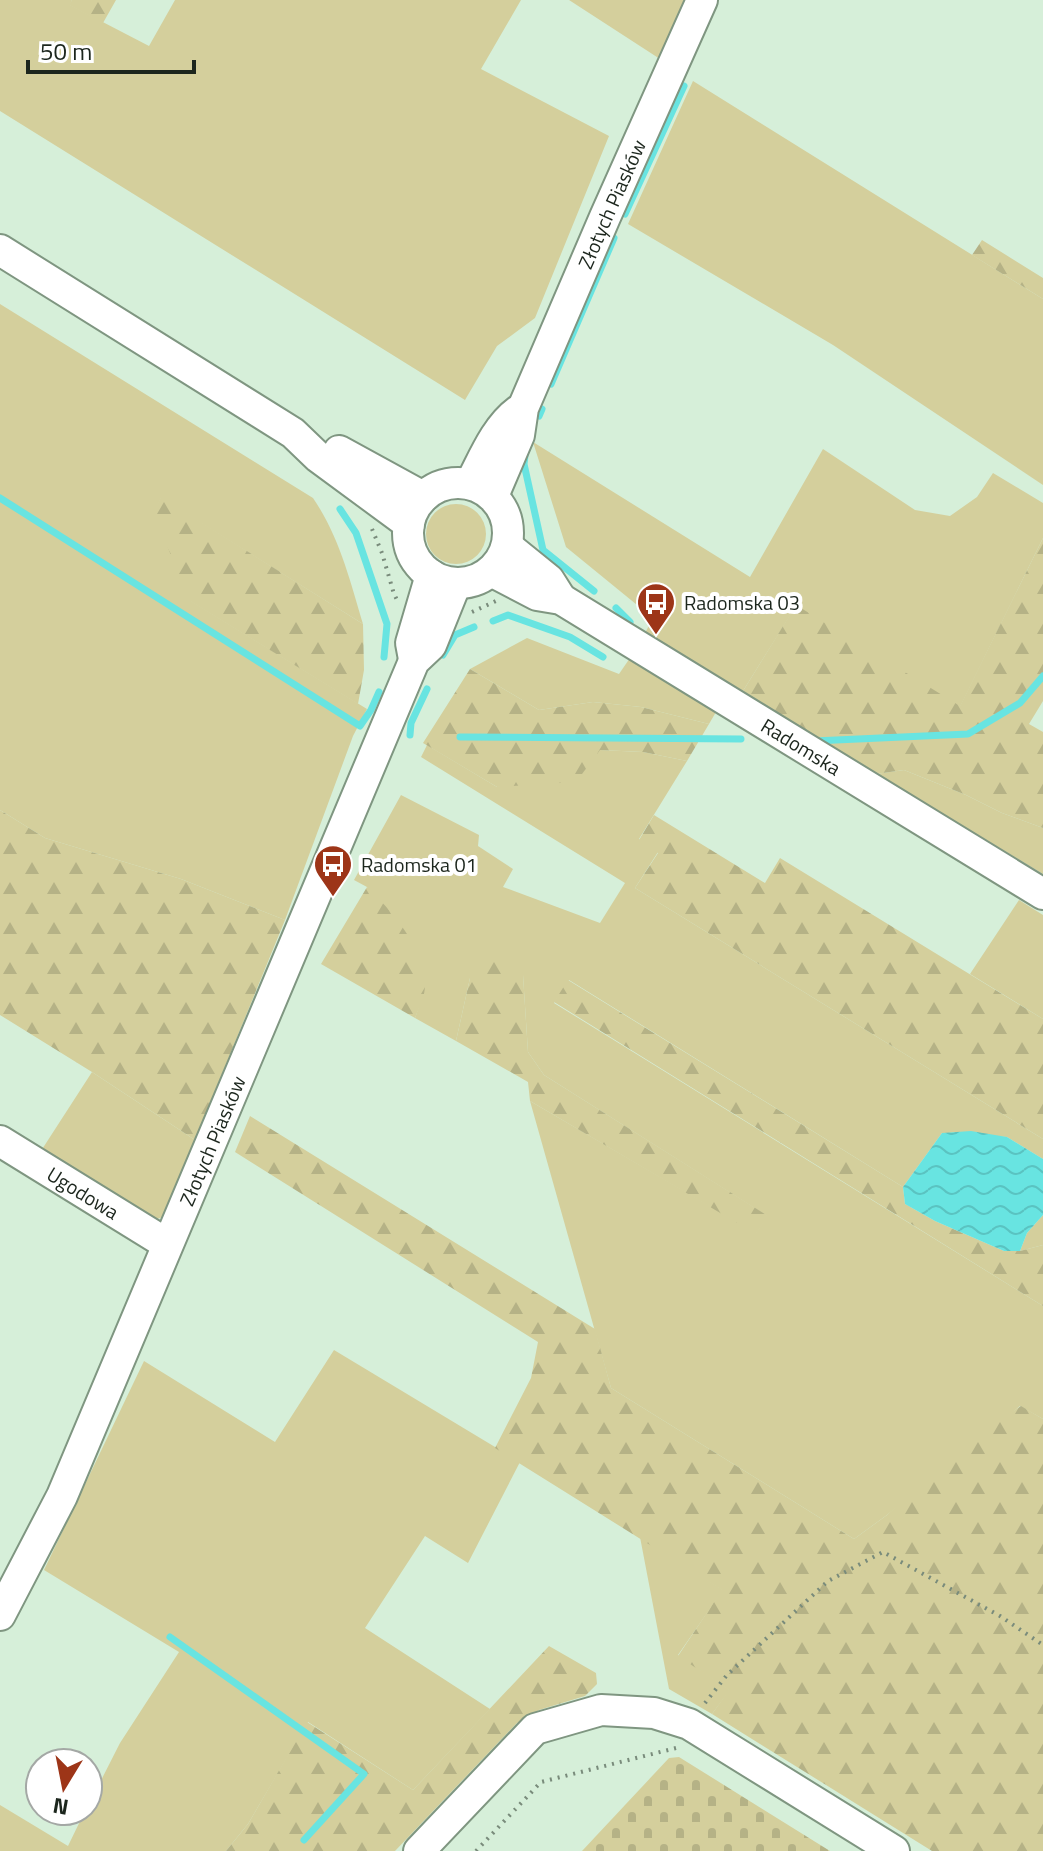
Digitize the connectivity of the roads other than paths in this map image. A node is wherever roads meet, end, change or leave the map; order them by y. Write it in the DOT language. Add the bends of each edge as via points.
graph roads {
  1 [pos="702,0"];
  2 [pos="0,250"];
  3 [pos="293,433"];
  4 [pos="481,490"];
  5 [pos="423,497"];
  6 [pos="409,524"];
  7 [pos="499,558"];
  8 [pos="444,579"];
  9 [pos="1043,894"];
  10 [pos="0,1141"];
  11 [pos="167,1244"];
  12 [pos="0,1615"];
  13 [pos="419,1851"];
  14 [pos="894,1851"];
  1 -- 4 [label="street, Złotych Piasków" via="523,408 519,435"];
  2 -- 3 [label="street"];
  3 -- 5 [label="street" via="325,443"];
  3 -- 6 [label="street"];
  4 -- 5 [label="street" via="445,484"];
  4 -- 7 [label="street" via="507,519"];
  5 -- 6 [label="street"];
  6 -- 8 [label="street" via="414,556 421,567"];
  7 -- 8 [label="street" via="482,577"];
  7 -- 9 [label="street, Radomska" via="549,580 561,599"];
  8 -- 11 [label="street, Złotych Piasków" via="431,645 414,661"];
  10 -- 11 [label="street, Ugodowa"];
  11 -- 12 [label="street, Złotych Piasków" via="62,1496"];
  13 -- 14 [label="street" via="535,1729 601,1710 654,1713 683,1736"];
}
